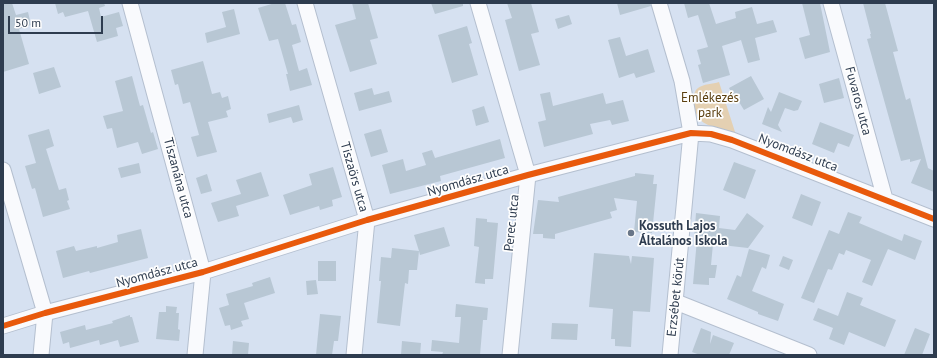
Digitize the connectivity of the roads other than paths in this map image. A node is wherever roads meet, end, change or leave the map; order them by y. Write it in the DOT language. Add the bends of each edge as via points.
graph roads {
  1 [pos="130,3"];
  2 [pos="304,3"];
  3 [pos="478,3"];
  4 [pos="659,3"];
  5 [pos="831,3"];
  6 [pos="691,133"];
  7 [pos="3,170"];
  8 [pos="528,175"];
  9 [pos="885,199"];
  10 [pos="934,219"];
  11 [pos="367,220"];
  12 [pos="203,272"];
  13 [pos="676,302"];
  14 [pos="45,313"];
  15 [pos="3,326"];
  16 [pos="41,355"];
  17 [pos="195,355"];
  18 [pos="354,355"];
  19 [pos="510,355"];
  20 [pos="670,355"];
  21 [pos="809,355"];
  1 -- 12 [label="street, Tiszanána utca"];
  2 -- 11 [label="street, Tiszaörs utca"];
  3 -- 8 [label="street, Perec utca"];
  4 -- 6 [label="street, Erzsébet körút" via="682,81"];
  5 -- 9 [label="street, Fuvaros utca"];
  6 -- 8 [label="street, Nyomdász utca"];
  6 -- 9 [label="street, Nyomdász utca" via="711,134 732,140"];
  6 -- 13 [label="street, Erzsébet körút"];
  7 -- 14 [label="street"];
  8 -- 11 [label="street, Nyomdász utca"];
  8 -- 19 [label="street, Perec utca"];
  9 -- 10 [label="street, Nyomdász utca"];
  11 -- 12 [label="street, Nyomdász utca"];
  11 -- 18 [label="street, Tiszaörs utca"];
  12 -- 14 [label="street, Nyomdász utca"];
  12 -- 17 [label="street, Tiszanána utca"];
  13 -- 20 [label="street, Erzsébet körút"];
  13 -- 21 [label="street"];
  14 -- 15 [label="street, Nyomdász utca"];
  14 -- 16 [label="street"];
}
